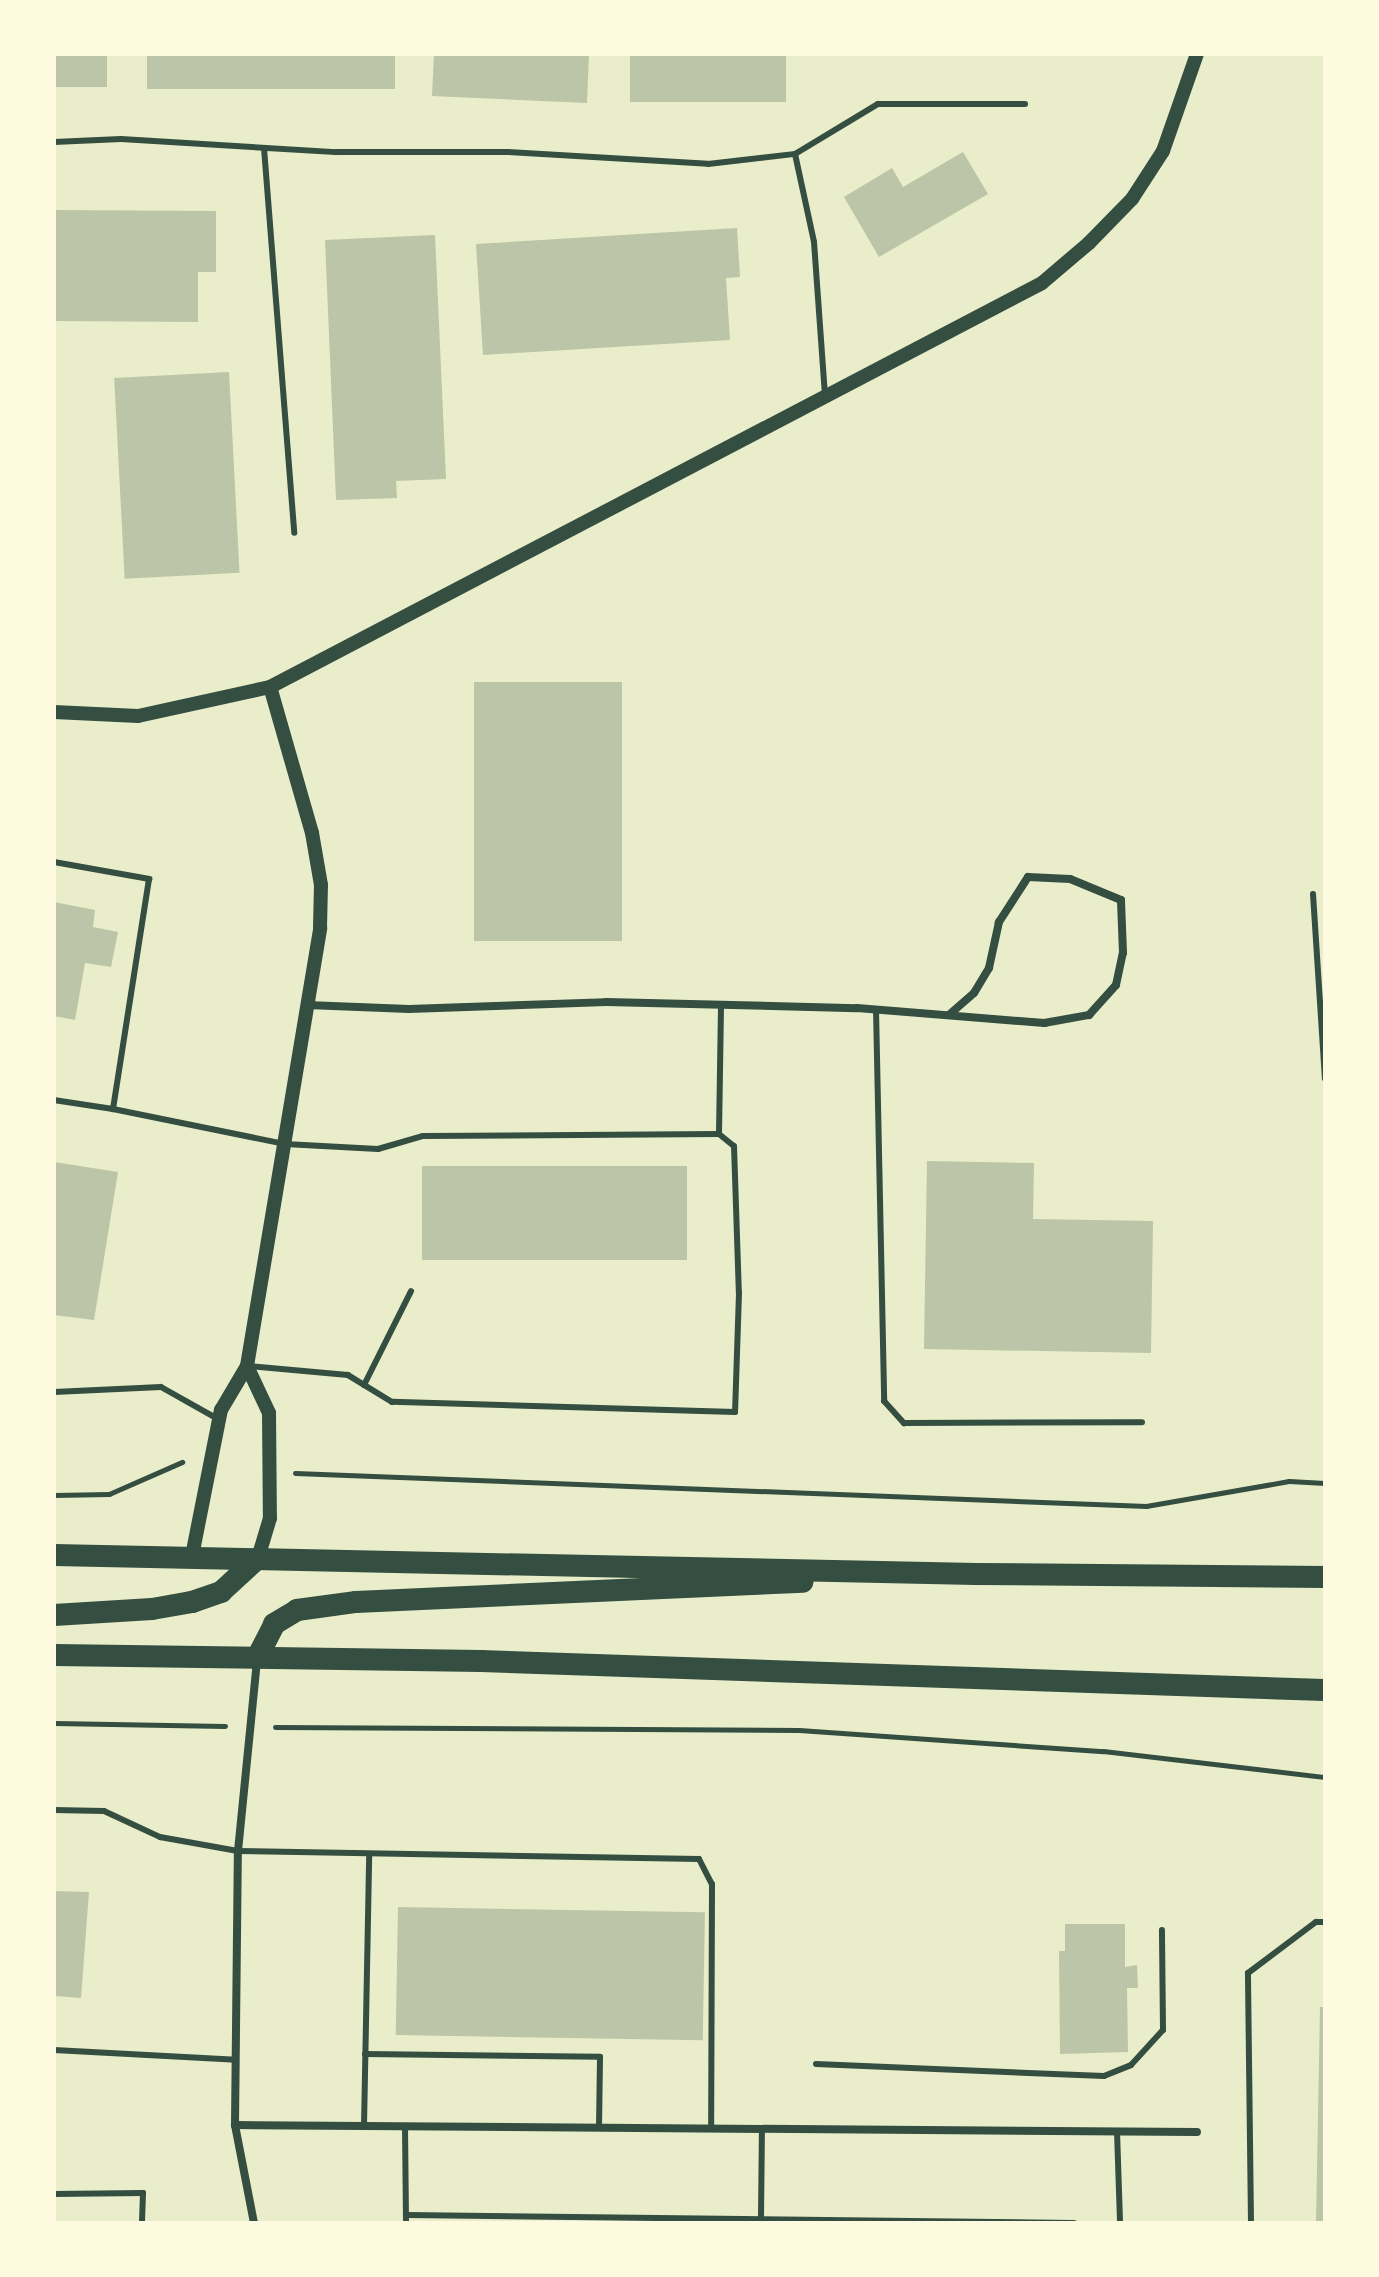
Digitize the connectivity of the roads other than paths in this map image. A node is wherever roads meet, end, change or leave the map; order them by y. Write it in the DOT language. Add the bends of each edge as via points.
graph roads {
  1 [pos="1197,54"];
  2 [pos="1025,104"];
  3 [pos="54,142"];
  4 [pos="264,148"];
  5 [pos="795,154"];
  6 [pos="825,397"];
  7 [pos="294,533"];
  8 [pos="270,687"];
  9 [pos="54,712"];
  10 [pos="54,862"];
  11 [pos="1313,894"];
  12 [pos="307,1005"];
  13 [pos="721,1005"];
  14 [pos="876,1009"];
  15 [pos="949,1015"];
  16 [pos="1325,1079"];
  17 [pos="54,1100"];
  18 [pos="113,1109"];
  19 [pos="719,1134"];
  20 [pos="285,1144"];
  21 [pos="411,1291"];
  22 [pos="247,1366"];
  23 [pos="364,1385"];
  24 [pos="54,1392"];
  25 [pos="219,1419"];
  26 [pos="1142,1422"];
  27 [pos="54,1555"];
  28 [pos="192,1556"];
  29 [pos="258,1558"];
  30 [pos="976,1574"];
  31 [pos="1325,1577"];
  32 [pos="54,1615"];
  33 [pos="54,1655"];
  34 [pos="257,1658"];
  35 [pos="1325,1675"];
  36 [pos="1198,1685"];
  37 [pos="1325,1690"];
  38 [pos="54,1810"];
  39 [pos="238,1851"];
  40 [pos="369,1855"];
  41 [pos="1325,1922"];
  42 [pos="1162,1930"];
  43 [pos="54,2050"];
  44 [pos="365,2054"];
  45 [pos="236,2060"];
  46 [pos="816,2064"];
  47 [pos="235,2125"];
  48 [pos="364,2126"];
  49 [pos="405,2126"];
  50 [pos="599,2128"];
  51 [pos="711,2129"];
  52 [pos="762,2129"];
  53 [pos="1117,2131"];
  54 [pos="1197,2132"];
  55 [pos="54,2194"];
  56 [pos="761,2218"];
  57 [pos="406,2219"];
  58 [pos="142,2223"];
  59 [pos="254,2223"];
  60 [pos="1074,2223"];
  61 [pos="1120,2223"];
  62 [pos="1251,2223"];
  1 -- 6 [label="street" via="1163,151 1132,199 1089,243 1042,283"];
  2 -- 5 [label="lane" via="878,104"];
  3 -- 4 [label="lane" via="121,139"];
  4 -- 5 [label="lane" via="508,152 708,164"];
  4 -- 7 [label="lane"];
  5 -- 6 [label="lane" via="814,242"];
  6 -- 8 [label="street"];
  8 -- 9 [label="street" via="138,716"];
  8 -- 12 [label="street" via="312,833 321,885"];
  10 -- 18 [label="lane" via="149,879"];
  11 -- 16 [label="lane"];
  12 -- 13 [label="street"];
  12 -- 20 [label="street"];
  13 -- 14 [label="street"];
  13 -- 19 [label="lane"];
  14 -- 15 [label="street"];
  14 -- 26 [label="lane" via="884,1401 904,1423"];
  15 -- 15 [label="street" via="1044,1023 1089,1015 1116,985 1123,953 1121,900 1070,879 1028,877 999,922 989,968 974,993"];
  17 -- 18 [label="lane"];
  18 -- 20 [label="lane"];
  19 -- 20 [label="lane" via="423,1136 378,1149"];
  19 -- 23 [label="lane" via="734,1146 736,1160 735,1412 392,1402"];
  20 -- 22 [label="street"];
  21 -- 23 [label="lane"];
  22 -- 23 [label="lane" via="348,1375"];
  22 -- 25 [label="street"];
  22 -- 29 [label="street" via="269,1413 270,1518"];
  24 -- 25 [label="lane" via="161,1387"];
  25 -- 28 [label="street"];
  27 -- 28 [label="highway"];
  28 -- 29 [label="highway"];
  29 -- 30 [label="highway"];
  29 -- 32 [label="highway" via="221,1592 192,1602"];
  30 -- 31 [label="highway"];
  30 -- 34 [label="highway" via="356,1602 297,1610 274,1624"];
  33 -- 34 [label="highway"];
  34 -- 36 [label="highway"];
  34 -- 39 [label="street"];
  35 -- 36 [label="highway"];
  36 -- 37 [label="highway"];
  38 -- 39 [label="lane" via="104,1811 160,1837"];
  39 -- 40 [label="lane"];
  39 -- 45 [label="street"];
  40 -- 44 [label="lane"];
  40 -- 51 [label="lane" via="699,1859 712,1884"];
  41 -- 62 [label="lane" via="1316,1922 1248,1973"];
  42 -- 46 [label="lane" via="1163,2030 1131,2065 1104,2076"];
  43 -- 45 [label="lane"];
  44 -- 48 [label="lane"];
  44 -- 50 [label="lane" via="600,2057"];
  45 -- 47 [label="street"];
  47 -- 48 [label="street"];
  47 -- 59 [label="street"];
  48 -- 49 [label="street"];
  49 -- 50 [label="street"];
  49 -- 57 [label="lane"];
  50 -- 51 [label="street"];
  51 -- 52 [label="street"];
  52 -- 53 [label="street"];
  52 -- 56 [label="lane"];
  53 -- 54 [label="street"];
  53 -- 61 [label="lane"];
  55 -- 58 [label="lane" via="143,2193"];
  56 -- 57 [label="lane"];
  56 -- 60 [label="lane"];
}
